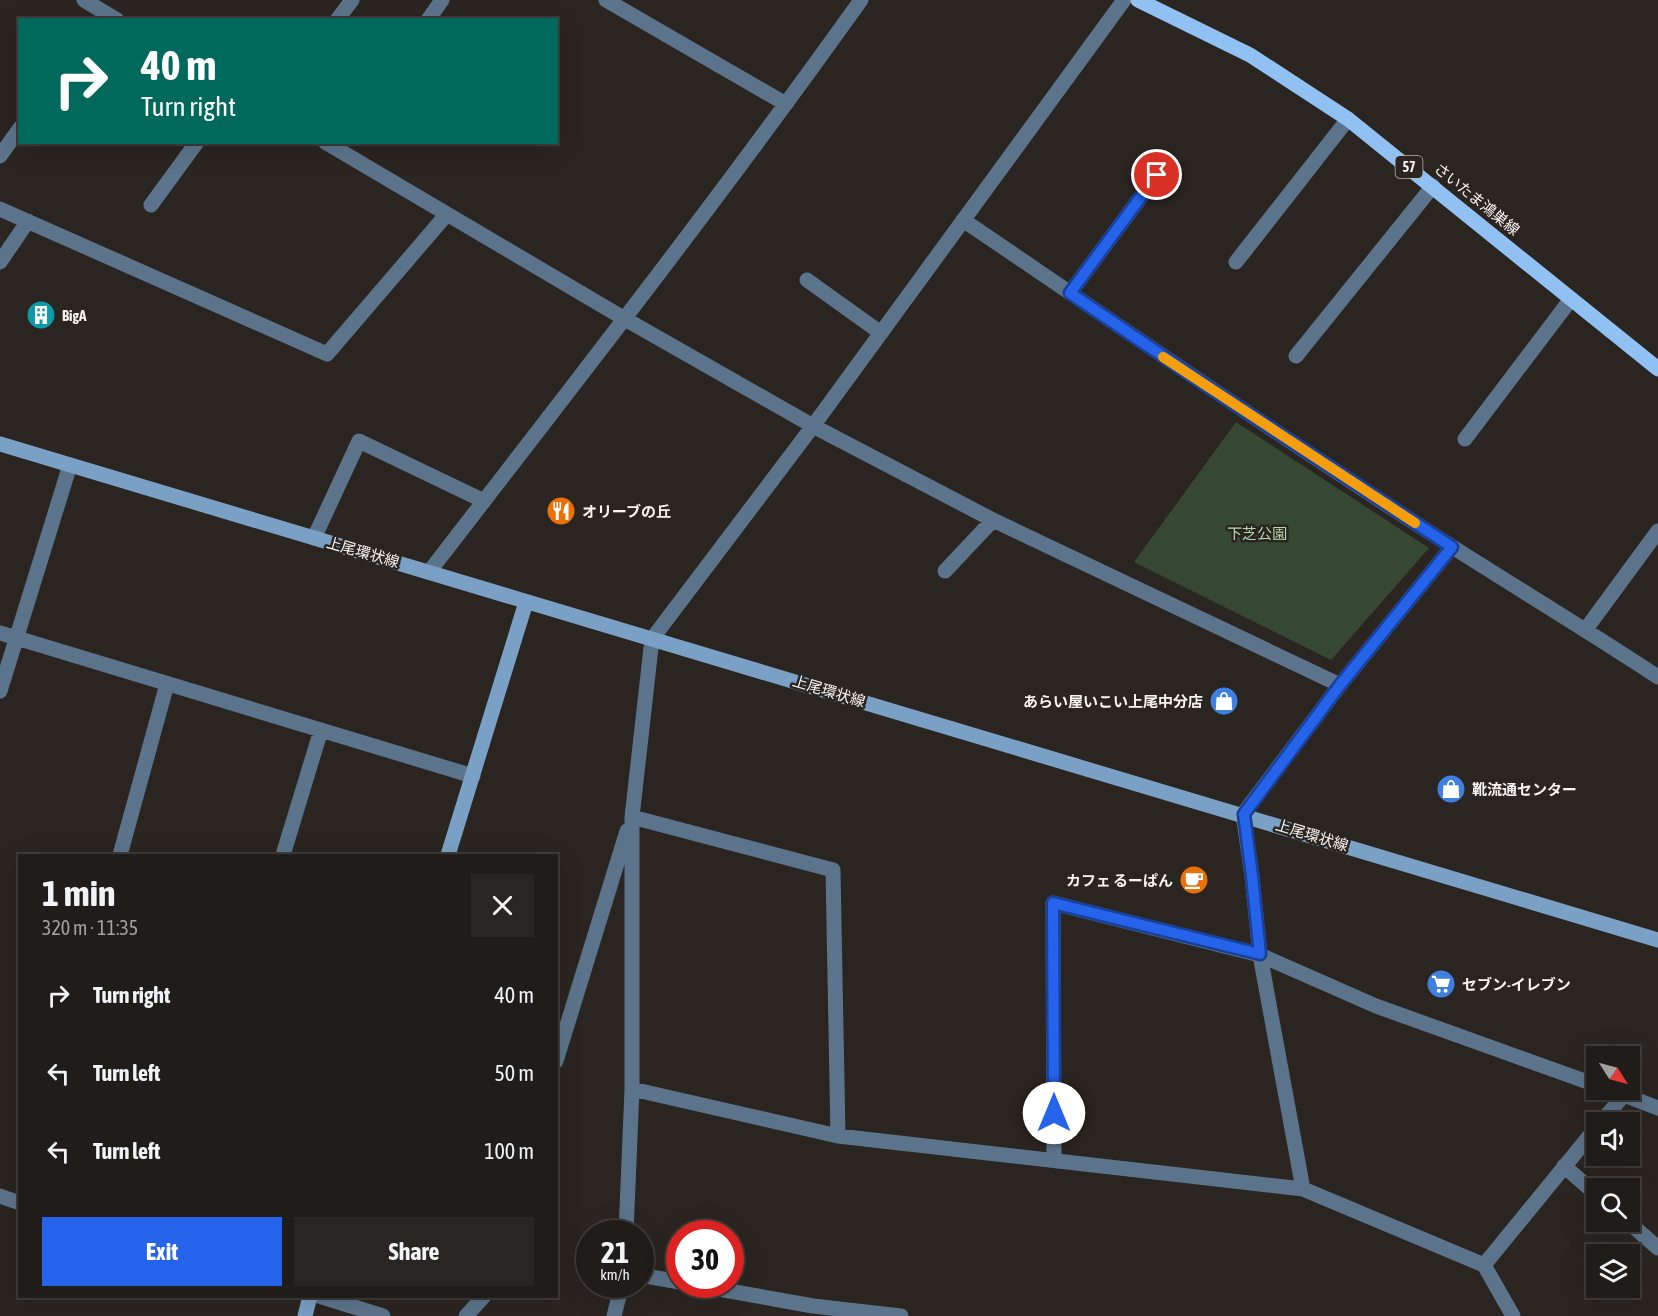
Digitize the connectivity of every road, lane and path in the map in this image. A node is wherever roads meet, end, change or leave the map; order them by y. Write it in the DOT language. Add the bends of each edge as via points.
graph roads {
  1 [pos="84,0"];
  2 [pos="352,0"];
  3 [pos="442,0"];
  4 [pos="606,0"];
  5 [pos="861,0"];
  6 [pos="1124,0"];
  7 [pos="1138,0"];
  8 [pos="101,10"];
  9 [pos="114,18"];
  10 [pos="338,18"];
  11 [pos="429,18"];
  12 [pos="786,104"];
  13 [pos="1348,119"];
  14 [pos="18,131"];
  15 [pos="196,144"];
  16 [pos="332,144"];
  17 [pos="0,156"];
  18 [pos="1157,175"];
  19 [pos="1433,186"];
  20 [pos="151,205"];
  21 [pos="0,209"];
  22 [pos="447,214"];
  23 [pos="963,220"];
  24 [pos="28,221"];
  25 [pos="0,262"];
  26 [pos="1236,262"];
  27 [pos="807,280"];
  28 [pos="1070,293"];
  29 [pos="1571,299"];
  30 [pos="625,319"];
  31 [pos="881,333"];
  32 [pos="1296,356"];
  33 [pos="1658,369"];
  34 [pos="813,426"];
  35 [pos="1465,439"];
  36 [pos="0,444"];
  37 [pos="70,465"];
  38 [pos="484,501"];
  39 [pos="993,520"];
  40 [pos="1658,531"];
  41 [pos="314,538"];
  42 [pos="1452,547"];
  43 [pos="945,571"];
  44 [pos="429,572"];
  45 [pos="526,602"];
  46 [pos="1586,629"];
  47 [pos="0,633"];
  48 [pos="16,638"];
  49 [pos="652,639"];
  50 [pos="1658,677"];
  51 [pos="167,684"];
  52 [pos="1340,685"];
  53 [pos="0,691"];
  54 [pos="321,730"];
  55 [pos="473,776"];
  56 [pos="1244,814"];
  57 [pos="632,817"];
  58 [pos="120,854"];
  59 [pos="283,854"];
  60 [pos="448,854"];
  61 [pos="1658,940"];
  62 [pos="1260,954"];
  63 [pos="558,1055"];
  64 [pos="1586,1081"];
  65 [pos="632,1089"];
  66 [pos="1620,1100"];
  67 [pos="1637,1100"];
  68 [pos="1658,1108"];
  69 [pos="1610,1112"];
  70 [pos="838,1136"];
  71 [pos="1586,1140"];
  72 [pos="1054,1160"];
  73 [pos="1564,1166"];
  74 [pos="1586,1185"];
  75 [pos="1303,1189"];
  76 [pos="0,1196"];
  77 [pos="18,1202"];
  78 [pos="627,1220"];
  79 [pos="1640,1232"];
  80 [pos="1658,1248"];
  81 [pos="1484,1265"];
  82 [pos="744,1296"];
  83 [pos="310,1298"];
  84 [pos="325,1298"];
  85 [pos="482,1298"];
  86 [pos="618,1298"];
  87 [pos="812,1311"];
  88 [pos="305,1316"];
  89 [pos="383,1316"];
  90 [pos="466,1316"];
  91 [pos="614,1316"];
  92 [pos="901,1316"];
  93 [pos="1513,1316"];
  1 -- 8 [label="street"];
  2 -- 10 [label="street"];
  3 -- 11 [label="street"];
  4 -- 12 [label="street"];
  5 -- 12 [label="street"];
  6 -- 23 [label="street"];
  7 -- 13 [label="main road, さいたま鴻巣線 / 57" via="1250,55"];
  8 -- 9 [label="street"];
  12 -- 30 [label="street"];
  13 -- 19 [label="main road, さいたま鴻巣線 / 57"];
  13 -- 26 [label="street"];
  14 -- 17 [label="street"];
  15 -- 20 [label="street"];
  16 -- 22 [label="street"];
  18 -- 28 [label="street"];
  19 -- 29 [label="main road, さいたま鴻巣線 / 57"];
  19 -- 32 [label="street"];
  21 -- 24 [label="street"];
  22 -- 24 [label="street" via="327,354"];
  22 -- 30 [label="street"];
  23 -- 28 [label="street"];
  23 -- 31 [label="street"];
  24 -- 25 [label="street"];
  27 -- 31 [label="street"];
  28 -- 42 [label="street"];
  29 -- 33 [label="main road, さいたま鴻巣線 / 57"];
  29 -- 35 [label="street"];
  30 -- 34 [label="street"];
  30 -- 38 [label="street"];
  31 -- 34 [label="street"];
  34 -- 39 [label="street"];
  34 -- 49 [label="street"];
  36 -- 37 [label="main road, 上尾環状線"];
  37 -- 41 [label="main road, 上尾環状線"];
  37 -- 48 [label="street"];
  38 -- 41 [label="street" via="359,441"];
  38 -- 44 [label="street"];
  39 -- 43 [label="street"];
  39 -- 52 [label="street"];
  40 -- 46 [label="street"];
  41 -- 44 [label="main road, 上尾環状線"];
  42 -- 46 [label="street"];
  42 -- 52 [label="street"];
  44 -- 45 [label="main road, 上尾環状線"];
  45 -- 49 [label="main road, 上尾環状線"];
  45 -- 55 [label="main road"];
  46 -- 50 [label="street"];
  47 -- 48 [label="street"];
  48 -- 51 [label="street"];
  48 -- 53 [label="street"];
  49 -- 56 [label="main road, 上尾環状線"];
  49 -- 57 [label="street"];
  51 -- 54 [label="street"];
  51 -- 58 [label="street"];
  52 -- 56 [label="street"];
  54 -- 55 [label="street"];
  54 -- 59 [label="street"];
  55 -- 60 [label="main road"];
  56 -- 61 [label="main road, 上尾環状線"];
  56 -- 62 [label="street"];
  57 -- 63 [label="street"];
  57 -- 65 [label="street"];
  57 -- 70 [label="street" via="833,870"];
  62 -- 64 [label="street" via="1376,1006"];
  62 -- 72 [label="street" via="1053,903"];
  62 -- 75 [label="street"];
  65 -- 70 [label="street"];
  65 -- 78 [label="street"];
  66 -- 69 [label="street"];
  67 -- 68 [label="street"];
  70 -- 72 [label="street"];
  71 -- 73 [label="street"];
  72 -- 75 [label="street"];
  73 -- 74 [label="street"];
  73 -- 81 [label="street"];
  75 -- 81 [label="street"];
  76 -- 77 [label="street"];
  79 -- 80 [label="street"];
  81 -- 93 [label="street"];
  82 -- 87 [label="street"];
  83 -- 88 [label="main road"];
  84 -- 89 [label="street"];
  85 -- 90 [label="street"];
  86 -- 91 [label="street"];
  87 -- 92 [label="street"];
}
